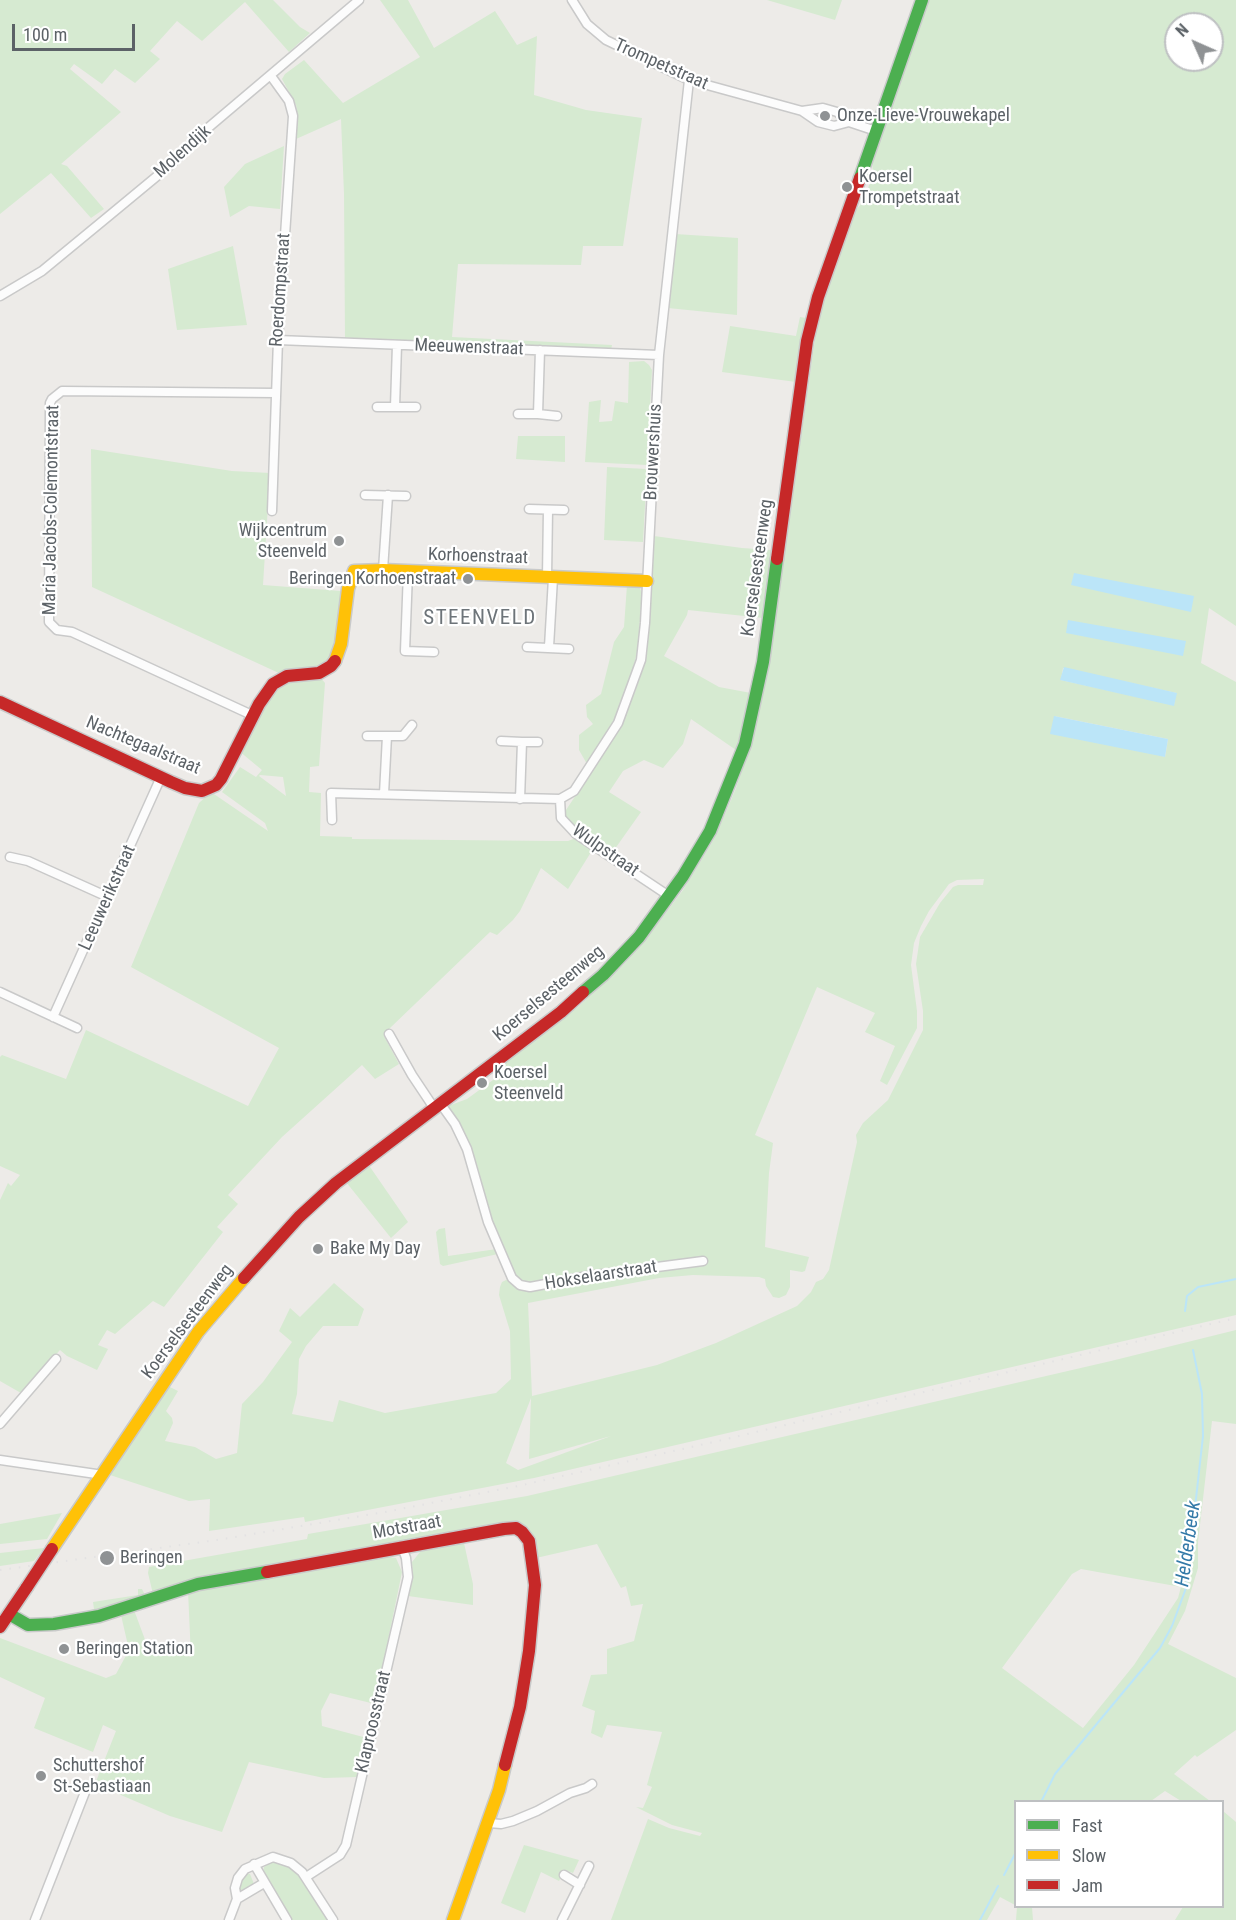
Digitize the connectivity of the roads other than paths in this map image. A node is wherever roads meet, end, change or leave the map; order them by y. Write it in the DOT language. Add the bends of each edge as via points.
graph roads {
  1 [pos="359,0"];
  2 [pos="572,0"];
  3 [pos="922,0"];
  4 [pos="271,76"];
  5 [pos="689,80"];
  6 [pos="802,111"];
  7 [pos="849,122"];
  8 [pos="876,131"];
  9 [pos="0,296"];
  10 [pos="278,340"];
  11 [pos="397,345"];
  12 [pos="540,350"];
  13 [pos="659,354"];
  14 [pos="276,393"];
  15 [pos="377,407"];
  16 [pos="395,407"];
  17 [pos="416,407"];
  18 [pos="518,414"];
  19 [pos="537,414"];
  20 [pos="557,416"];
  21 [pos="365,495"];
  22 [pos="388,495"];
  23 [pos="406,496"];
  24 [pos="529,509"];
  25 [pos="548,510"];
  26 [pos="564,510"];
  27 [pos="272,511"];
  28 [pos="383,570"];
  29 [pos="354,571"];
  30 [pos="408,572"];
  31 [pos="550,578"];
  32 [pos="647,581"];
  33 [pos="527,647"];
  34 [pos="549,647"];
  35 [pos="569,649"];
  36 [pos="434,652"];
  37 [pos="0,702"];
  38 [pos="254,716"];
  39 [pos="412,725"];
  40 [pos="367,736"];
  41 [pos="387,736"];
  42 [pos="501,741"];
  43 [pos="522,742"];
  44 [pos="538,742"];
  45 [pos="161,777"];
  46 [pos="384,794"];
  47 [pos="520,799"];
  48 [pos="560,800"];
  49 [pos="332,820"];
  50 [pos="10,857"];
  51 [pos="669,896"];
  52 [pos="108,897"];
  53 [pos="0,992"];
  54 [pos="53,1017"];
  55 [pos="77,1028"];
  56 [pos="388,1034"];
  57 [pos="437,1106"];
  58 [pos="703,1261"];
  59 [pos="56,1359"];
  60 [pos="0,1424"];
  61 [pos="0,1460"];
  62 [pos="103,1475"];
  63 [pos="402,1547"];
  64 [pos="9,1614"];
  65 [pos="0,1627"];
  66 [pos="591,1784"];
  67 [pos="87,1787"];
  68 [pos="489,1823"];
  69 [pos="254,1864"];
  70 [pos="589,1866"];
  71 [pos="564,1875"];
  72 [pos="306,1877"];
  73 [pos="264,1883"];
  74 [pos="580,1885"];
  75 [pos="237,1899"];
  76 [pos="35,1920"];
  77 [pos="229,1920"];
  78 [pos="287,1920"];
  79 [pos="333,1920"];
  80 [pos="453,1920"];
  81 [pos="562,1920"];
  1 -- 4 [label="street, Molendijk"];
  2 -- 5 [label="street, Trompetstraat" via="587,24 606,40"];
  3 -- 8 [label="street, Koerselsesteenweg"];
  4 -- 9 [label="street, Molendijk" via="55,260"];
  4 -- 10 [label="street, Roerdompstraat" via="293,116"];
  5 -- 6 [label="street, Trompetstraat"];
  5 -- 13 [label="street, Brouwershuis"];
  6 -- 7 [label="street, Trompetstraat" via="823,108 837,112"];
  6 -- 7 [label="street, Trompetstraat" via="818,122 834,126"];
  7 -- 8 [label="street, Trompetstraat"];
  8 -- 51 [label="street, Koerselsesteenweg" via="818,297 807,341 763,662 745,744 710,831"];
  10 -- 11 [label="street, Meeuwenstraat"];
  10 -- 14 [label="street, Roerdompstraat"];
  11 -- 12 [label="street, Meeuwenstraat"];
  11 -- 16 [label="street, Meeuwenstraat"];
  12 -- 13 [label="street, Meeuwenstraat"];
  12 -- 19 [label="street, Meeuwenstraat"];
  13 -- 32 [label="street, Brouwershuis"];
  14 -- 27 [label="street, Roerdompstraat"];
  14 -- 38 [label="street, Maria Jacobs-Colemontstraat" via="62,392 50,403 49,622 57,630 72,632"];
  15 -- 16 [label="street"];
  16 -- 17 [label="street"];
  18 -- 19 [label="street"];
  19 -- 20 [label="street"];
  21 -- 22 [label="street"];
  22 -- 23 [label="street"];
  22 -- 28 [label="street"];
  24 -- 25 [label="street"];
  25 -- 26 [label="street"];
  25 -- 31 [label="street, Korhoenstraat"];
  28 -- 29 [label="street, Korhoenstraat"];
  28 -- 30 [label="street, Korhoenstraat"];
  29 -- 38 [label="street, Nachtegaalstraat" via="335,661 319,673 281,679 266,693"];
  30 -- 31 [label="street, Korhoenstraat"];
  30 -- 36 [label="street, Korhoenstraat" via="405,651"];
  31 -- 32 [label="street, Korhoenstraat"];
  31 -- 34 [label="street, Korhoenstraat"];
  32 -- 48 [label="street, Brouwershuis" via="641,660 631,691 618,723 580,782"];
  33 -- 34 [label="street"];
  34 -- 35 [label="street"];
  37 -- 45 [label="street, Nachtegaalstraat"];
  38 -- 45 [label="street, Nachtegaalstraat" via="216,785 195,790"];
  39 -- 41 [label="street" via="403,736"];
  40 -- 41 [label="street"];
  41 -- 46 [label="street"];
  42 -- 43 [label="street"];
  43 -- 44 [label="street"];
  43 -- 47 [label="street"];
  45 -- 52 [label="street, Leeuwerikstraat"];
  46 -- 47 [label="street"];
  46 -- 49 [label="street" via="331,793"];
  47 -- 48 [label="street"];
  48 -- 51 [label="street, Wulpstraat" via="561,818 576,834"];
  50 -- 52 [label="street" via="28,861"];
  51 -- 57 [label="street, Koerselsesteenweg" via="639,937 585,992"];
  52 -- 54 [label="street, Leeuwerikstraat"];
  53 -- 54 [label="street"];
  54 -- 55 [label="street"];
  56 -- 57 [label="street" via="412,1075"];
  57 -- 58 [label="street, Hokselaarstraat" via="455,1124 467,1149 488,1222 512,1278 520,1285 530,1287"];
  57 -- 62 [label="street, Koerselsesteenweg" via="336,1183 260,1258 198,1332"];
  59 -- 60 [label="street"];
  61 -- 62 [label="street"];
  62 -- 64 [label="street, Koerselsesteenweg, bridge"];
  63 -- 64 [label="street, Motstraat" via="198,1584 72,1621 37,1626"];
  63 -- 68 [label="street, Motstraat" via="516,1528 530,1540 535,1585 529,1651 511,1747"];
  63 -- 72 [label="street, Klaproosstraat" via="408,1577 346,1845 340,1855"];
  64 -- 65 [label="street, Koerselsesteenweg"];
  66 -- 68 [label="street" via="537,1812 501,1824"];
  67 -- 76 [label="street"];
  68 -- 80 [label="street, Motstraat"];
  69 -- 72 [label="street" via="273,1857 291,1863"];
  69 -- 73 [label="street"];
  69 -- 75 [label="street" via="238,1878"];
  70 -- 74 [label="street"];
  71 -- 74 [label="street"];
  72 -- 79 [label="street"];
  73 -- 75 [label="street"];
  73 -- 78 [label="street"];
  74 -- 81 [label="street"];
  75 -- 77 [label="street"];
}
